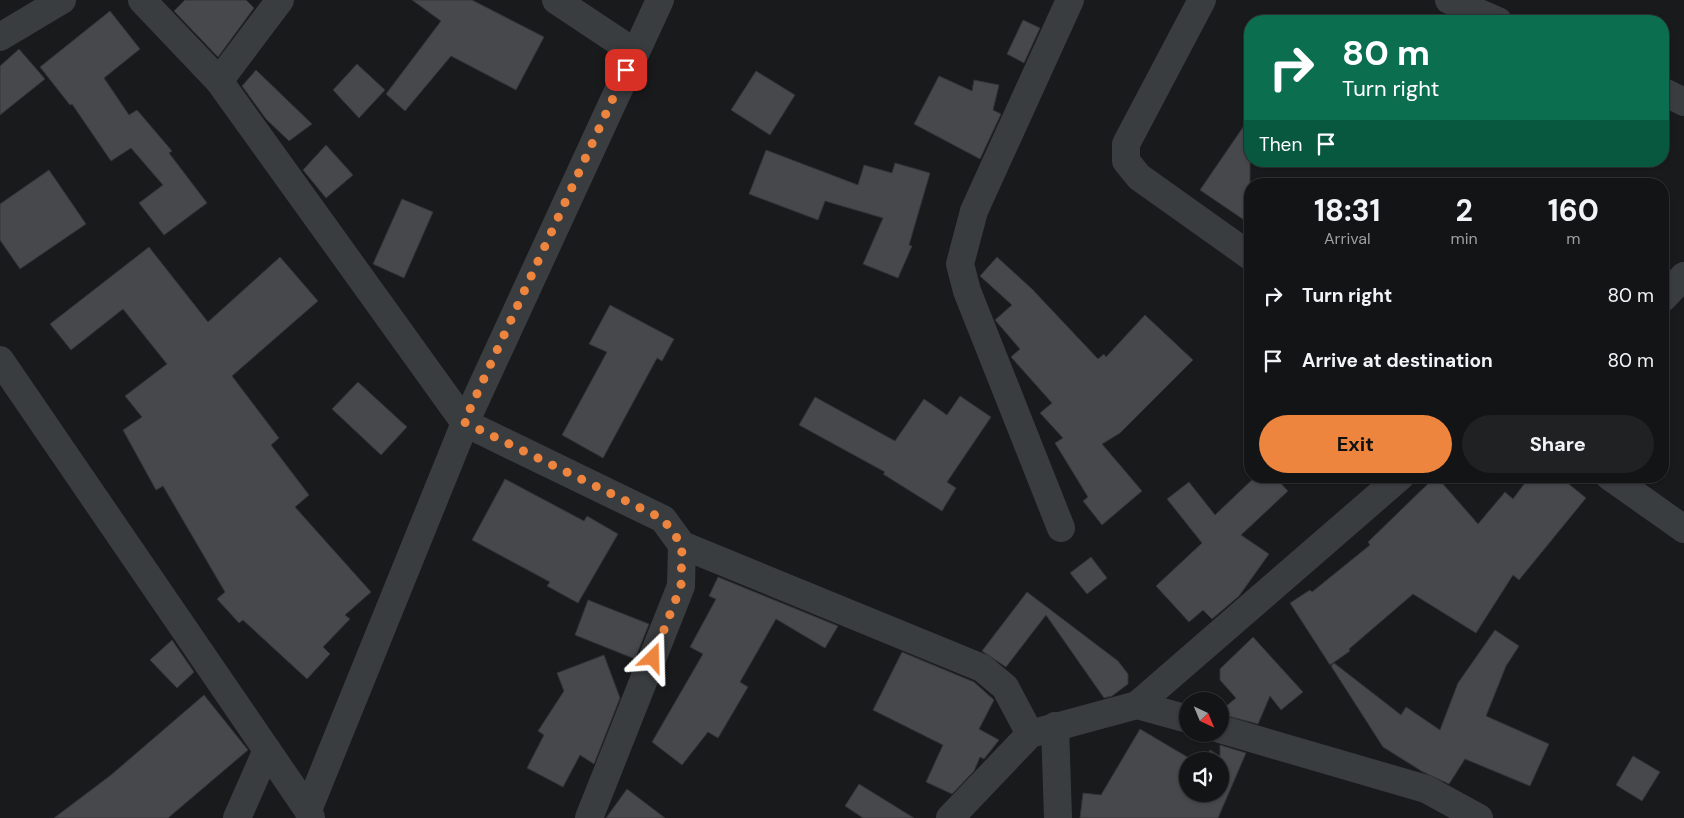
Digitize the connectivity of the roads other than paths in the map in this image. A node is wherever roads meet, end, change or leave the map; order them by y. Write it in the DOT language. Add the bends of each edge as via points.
graph roads {
  1 [pos="62,0"];
  2 [pos="142,0"];
  3 [pos="280,0"];
  4 [pos="556,0"];
  5 [pos="660,0"];
  6 [pos="1070,0"];
  7 [pos="1202,0"];
  8 [pos="1463,3"];
  9 [pos="1486,15"];
  10 [pos="0,36"];
  11 [pos="634,52"];
  12 [pos="219,81"];
  13 [pos="1669,94"];
  14 [pos="1684,102"];
  15 [pos="1244,252"];
  16 [pos="1684,276"];
  17 [pos="1669,292"];
  18 [pos="0,360"];
  19 [pos="464,422"];
  20 [pos="1393,483"];
  21 [pos="1619,483"];
  22 [pos="1060,528"];
  23 [pos="1684,529"];
  24 [pos="682,545"];
  25 [pos="1137,705"];
  26 [pos="1179,717"];
  27 [pos="1042,730"];
  28 [pos="1229,732"];
  29 [pos="267,750"];
  30 [pos="310,814"];
  31 [pos="237,818"];
  32 [pos="589,818"];
  33 [pos="950,818"];
  34 [pos="1058,818"];
  35 [pos="1479,818"];
  1 -- 10 [label="street"];
  2 -- 12 [label="street"];
  3 -- 12 [label="street"];
  4 -- 11 [label="street"];
  5 -- 11 [label="street"];
  6 -- 22 [label="street" via="974,211 960,264 967,291"];
  7 -- 15 [label="street" via="1126,144 1126,161 1139,177"];
  8 -- 9 [label="street"];
  11 -- 19 [label="street"];
  12 -- 19 [label="street"];
  13 -- 14 [label="street"];
  16 -- 17 [label="street"];
  18 -- 29 [label="street"];
  19 -- 24 [label="street" via="663,519"];
  19 -- 30 [label="street"];
  20 -- 25 [label="street"];
  21 -- 23 [label="street"];
  24 -- 27 [label="street" via="982,668 1005,687"];
  24 -- 32 [label="street" via="681,586"];
  25 -- 26 [label="street"];
  25 -- 27 [label="street"];
  27 -- 33 [label="street"];
  27 -- 34 [label="street"];
  28 -- 35 [label="street" via="1426,790"];
  29 -- 30 [label="street"];
  29 -- 31 [label="street"];
}
